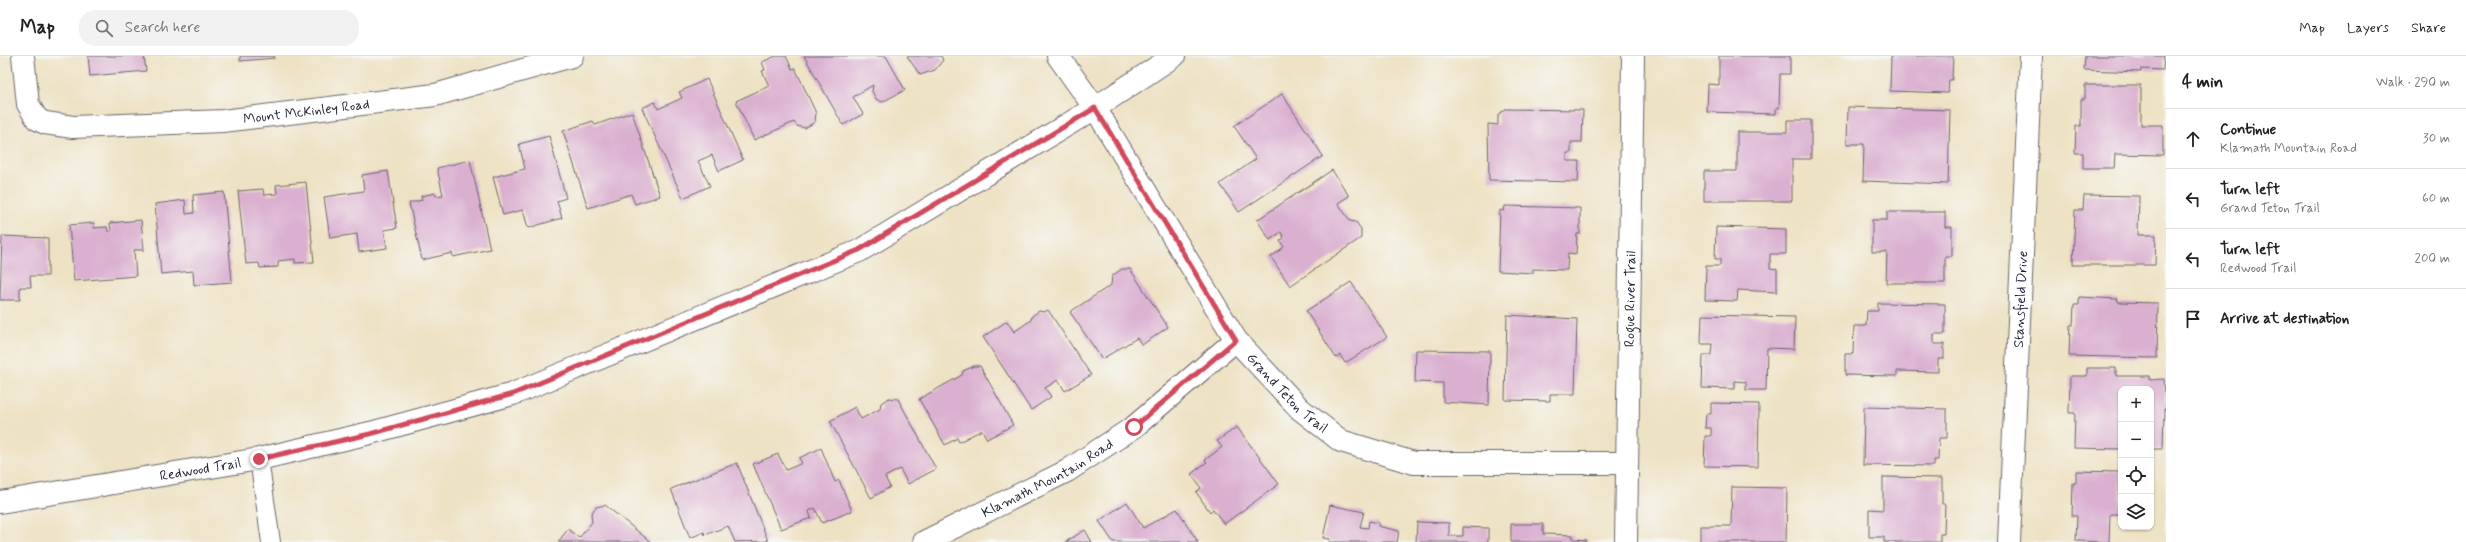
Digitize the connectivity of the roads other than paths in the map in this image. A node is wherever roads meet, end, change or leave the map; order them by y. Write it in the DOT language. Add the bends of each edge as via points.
graph roads {
  1 [pos="23,56"];
  2 [pos="572,56"];
  3 [pos="1058,56"];
  4 [pos="1174,56"];
  5 [pos="1633,56"];
  6 [pos="2031,56"];
  7 [pos="1095,108"];
  8 [pos="1236,340"];
  9 [pos="259,459"];
  10 [pos="1627,463"];
  11 [pos="0,502"];
  12 [pos="270,542"];
  13 [pos="924,542"];
  14 [pos="1626,542"];
  15 [pos="2009,542"];
  1 -- 2 [label="street, Mount McKinley Road" via="28,104 37,119 45,123 73,127 223,121 435,95"];
  3 -- 7 [label="street, Grand Teton Trail"];
  4 -- 7 [label="street, Redwood Trail"];
  5 -- 10 [label="street, Rogue River Trail"];
  6 -- 15 [label="street, Stansfield Drive"];
  7 -- 8 [label="street, Grand Teton Trail"];
  7 -- 9 [label="street, Redwood Trail" via="852,254 513,394 370,434"];
  8 -- 10 [label="street, Grand Teton Trail" via="1300,410 1342,441 1414,463"];
  8 -- 13 [label="street, Klamath Mountain Road" via="1134,427 1067,471"];
  9 -- 11 [label="street, Redwood Trail"];
  9 -- 12 [label="lane"];
  10 -- 14 [label="street, Rogue River Trail"];
}
